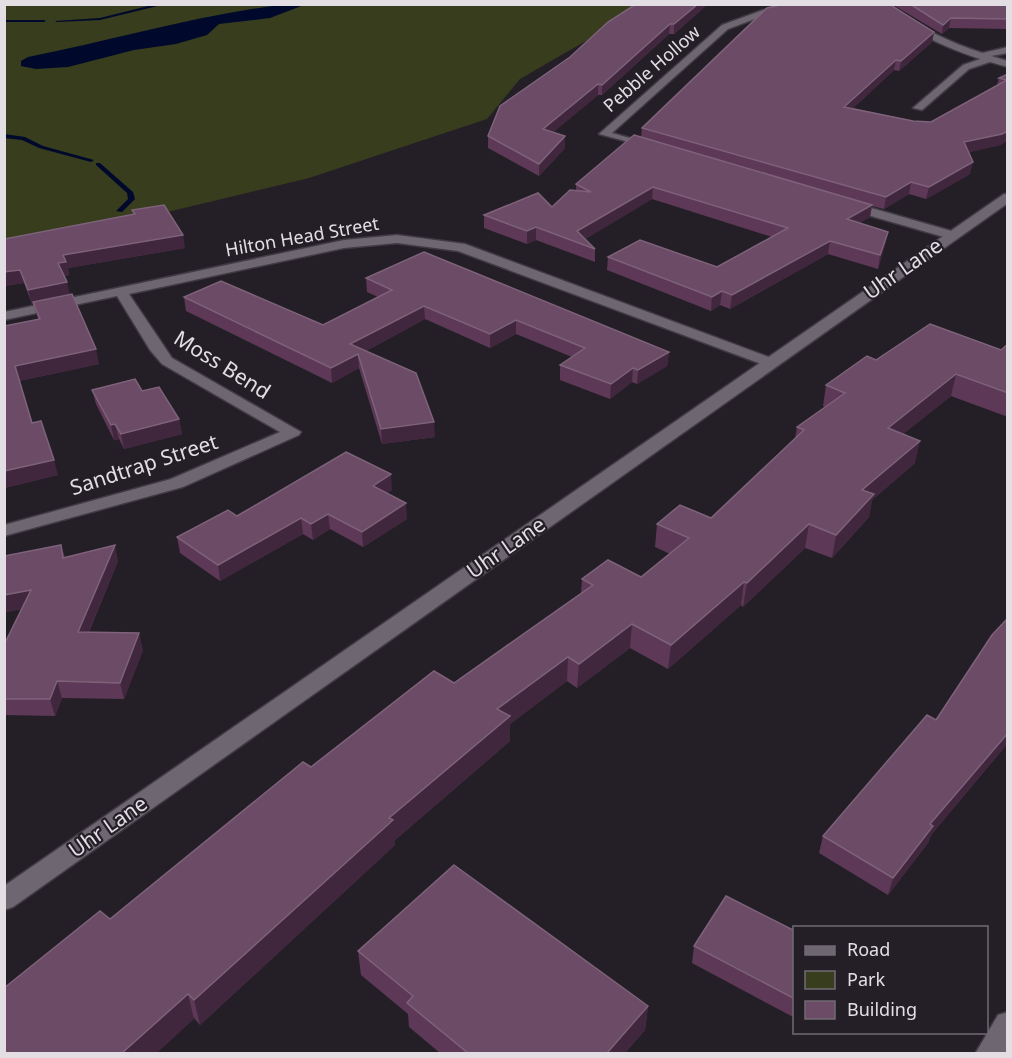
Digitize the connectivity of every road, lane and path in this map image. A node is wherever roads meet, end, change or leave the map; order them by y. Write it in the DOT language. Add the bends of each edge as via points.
graph roads {
  1 [pos="825,4"];
  2 [pos="885,4"];
  3 [pos="1008,50"];
  4 [pos="985,58"];
  5 [pos="1008,64"];
  6 [pos="918,108"];
  7 [pos="660,150"];
  8 [pos="1008,197"];
  9 [pos="839,202"];
  10 [pos="951,235"];
  11 [pos="121,292"];
  12 [pos="4,316"];
  13 [pos="770,362"];
  14 [pos="293,432"];
  15 [pos="4,531"];
  16 [pos="4,900"];
  17 [pos="1008,1024"];
  18 [pos="989,1053"];
  1 -- 7 [label="street, Pebble Hollow" via="766,12 725,27 603,134"];
  2 -- 4 [label="street" via="908,24"];
  3 -- 4 [label="street"];
  4 -- 5 [label="street"];
  4 -- 6 [label="street" via="966,67"];
  8 -- 10 [label="street, Uhr Lane"];
  9 -- 10 [label="street"];
  10 -- 13 [label="street, Uhr Lane"];
  11 -- 12 [label="street, Hilton Head Street"];
  11 -- 13 [label="street, Hilton Head Street" via="354,243 431,241 460,247"];
  11 -- 14 [label="street, Moss Bend" via="167,361"];
  13 -- 16 [label="street, Uhr Lane"];
  14 -- 15 [label="street, Sandtrap Street" via="177,483"];
  17 -- 18 [label="street"];
}
